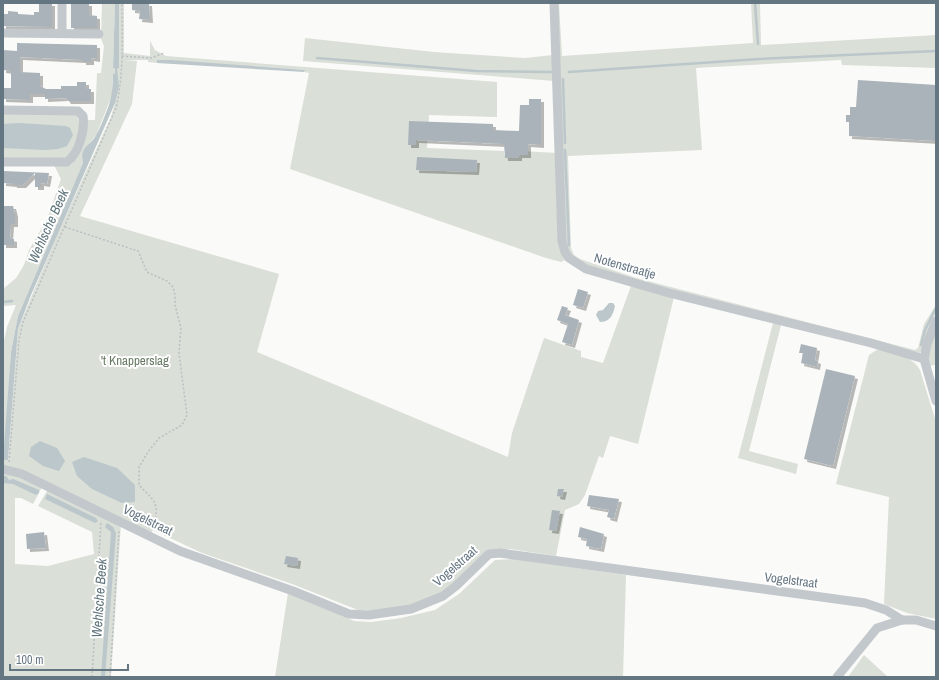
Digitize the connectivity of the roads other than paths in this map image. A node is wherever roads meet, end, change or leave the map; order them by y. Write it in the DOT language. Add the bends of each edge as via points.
graph roads {
  1 [pos="62,3"];
  2 [pos="554,3"];
  3 [pos="3,33"];
  4 [pos="62,33"];
  5 [pos="99,34"];
  6 [pos="3,110"];
  7 [pos="3,162"];
  8 [pos="936,321"];
  9 [pos="924,360"];
  10 [pos="936,401"];
  11 [pos="5,469"];
  12 [pos="902,620"];
  13 [pos="936,626"];
  14 [pos="837,677"];
  1 -- 4 [label="street"];
  2 -- 9 [label="street, Notenstraatje" via="562,241 569,258 586,269 871,343"];
  3 -- 4 [label="street"];
  4 -- 5 [label="street"];
  6 -- 7 [label="street" via="78,111 84,122 79,143 67,162"];
  8 -- 9 [label="street"];
  9 -- 10 [label="street"];
  11 -- 12 [label="street, Vogelstraat" via="22,474 180,551 349,614 369,615 411,609 443,596 489,554 500,553 864,603 886,610"];
  12 -- 13 [label="street" via="916,620"];
  12 -- 14 [label="street" via="877,628"];
}
